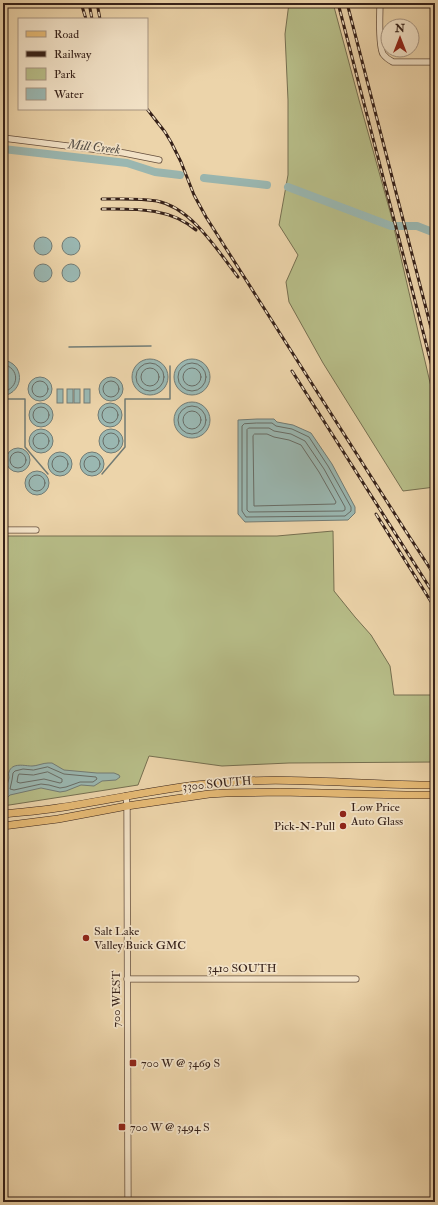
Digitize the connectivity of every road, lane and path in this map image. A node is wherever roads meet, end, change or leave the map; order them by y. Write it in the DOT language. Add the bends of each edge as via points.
graph roads {
  1 [pos="380,3"];
  2 [pos="435,62"];
  3 [pos="3,138"];
  4 [pos="159,160"];
  5 [pos="3,530"];
  6 [pos="36,530"];
  7 [pos="435,785"];
  8 [pos="435,795"];
  9 [pos="126,796"];
  10 [pos="127,806"];
  11 [pos="3,814"];
  12 [pos="3,826"];
  13 [pos="127,979"];
  14 [pos="356,979"];
  15 [pos="128,1202"];
  1 -- 2 [label="street" via="384,56 393,62"];
  3 -- 4 [label="street" via="124,153"];
  5 -- 6 [label="street"];
  7 -- 9 [label="main road, 3300 SOUTH" via="243,781"];
  8 -- 10 [label="main road, 3300 SOUTH" via="232,792"];
  9 -- 10 [label="street, 700 WEST"];
  9 -- 11 [label="main road, 3300 SOUTH"];
  10 -- 12 [label="main road, 3300 SOUTH"];
  10 -- 13 [label="street, 700 WEST"];
  13 -- 14 [label="street, 3410 SOUTH"];
  13 -- 15 [label="street, 700 WEST"];
}
